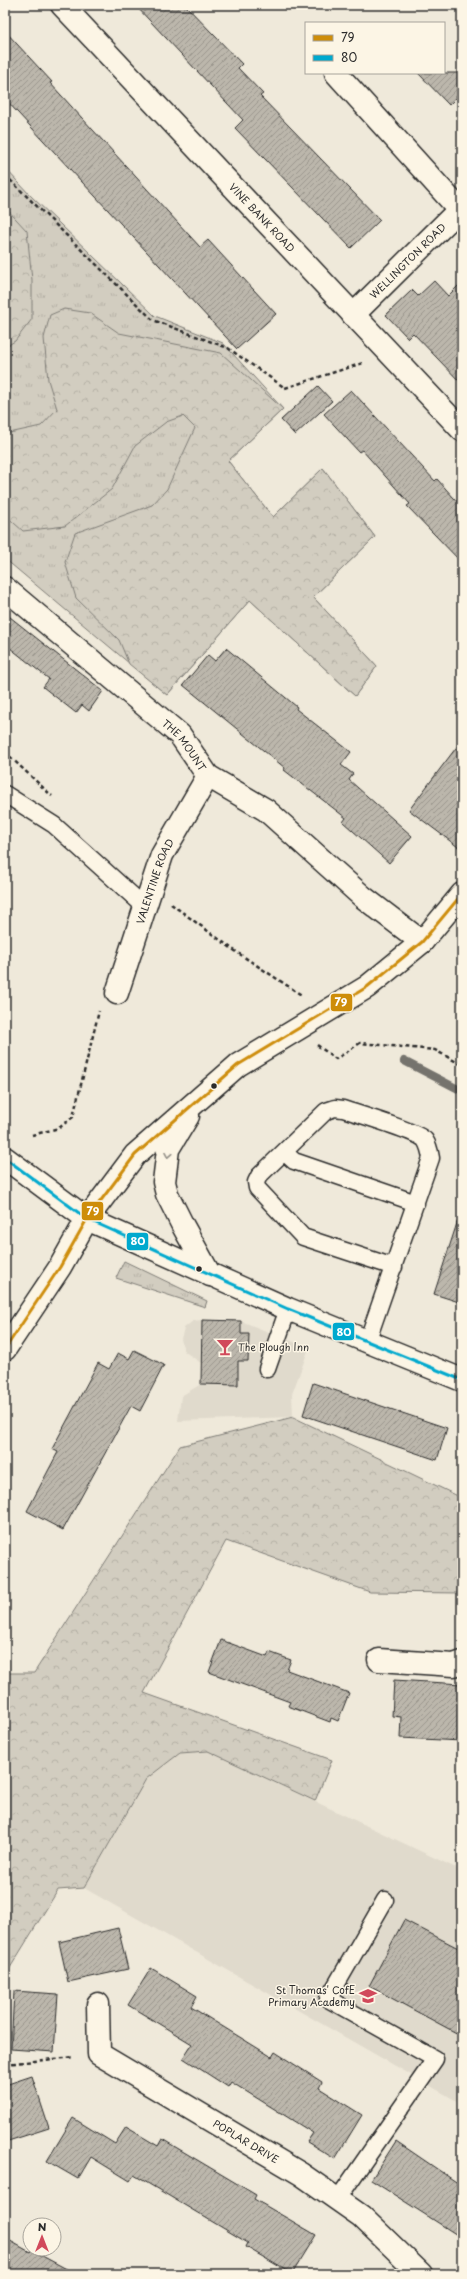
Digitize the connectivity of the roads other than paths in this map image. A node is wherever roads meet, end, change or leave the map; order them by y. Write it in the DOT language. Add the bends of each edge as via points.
graph roads {
  1 [pos="62,5"];
  2 [pos="337,74"];
  3 [pos="461,208"];
  4 [pos="353,315"];
  5 [pos="462,430"];
  6 [pos="5,588"];
  7 [pos="208,776"];
  8 [pos="5,794"];
  9 [pos="462,894"];
  10 [pos="144,906"];
  11 [pos="422,942"];
  12 [pos="117,993"];
  13 [pos="200,1096"];
  14 [pos="284,1152"];
  15 [pos="5,1158"];
  16 [pos="416,1203"];
  17 [pos="87,1219"];
  18 [pos="394,1267"];
  19 [pos="210,1275"];
  20 [pos="288,1309"];
  21 [pos="367,1342"];
  22 [pos="5,1349"];
  23 [pos="266,1369"];
  24 [pos="462,1380"];
  25 [pos="379,1660"];
  26 [pos="459,1664"];
  27 [pos="385,1900"];
  28 [pos="98,2004"];
  29 [pos="337,2200"];
  30 [pos="421,2274"];
  1 -- 4 [label="street, VINE BANK ROAD"];
  2 -- 3 [label="street"];
  3 -- 4 [label="street, WELLINGTON ROAD"];
  4 -- 5 [label="street, VINE BANK ROAD"];
  6 -- 7 [label="street, THE MOUNT" via="180,735"];
  7 -- 10 [label="street, VALENTINE ROAD" via="162,855"];
  7 -- 11 [label="street, THE MOUNT" via="266,810 363,897"];
  8 -- 10 [label="lane" via="54,824"];
  9 -- 11 [label="street"];
  10 -- 12 [label="street, VALENTINE ROAD"];
  11 -- 13 [label="street" via="366,988 238,1065"];
  13 -- 17 [label="street" via="135,1155"];
  13 -- 19 [label="street, one-way" via="168,1149 164,1182 167,1194"];
  14 -- 16 [label="lane" via="294,1161"];
  14 -- 16 [label="lane" via="326,1111 336,1108 413,1134 425,1139 430,1148 431,1158"];
  14 -- 18 [label="lane" via="259,1176 257,1188 299,1234"];
  15 -- 17 [label="street"];
  16 -- 18 [label="lane"];
  17 -- 19 [label="street"];
  17 -- 22 [label="street" via="60,1267"];
  18 -- 21 [label="lane"];
  19 -- 20 [label="street"];
  20 -- 21 [label="street"];
  20 -- 23 [label="lane"];
  21 -- 24 [label="street"];
  25 -- 26 [label="street"];
  27 -- 29 [label="lane" via="328,1999 435,2059"];
  28 -- 29 [label="street, POPLAR DRIVE" via="99,2054 301,2174"];
  29 -- 30 [label="street, POPLAR DRIVE" via="361,2216"];
}
